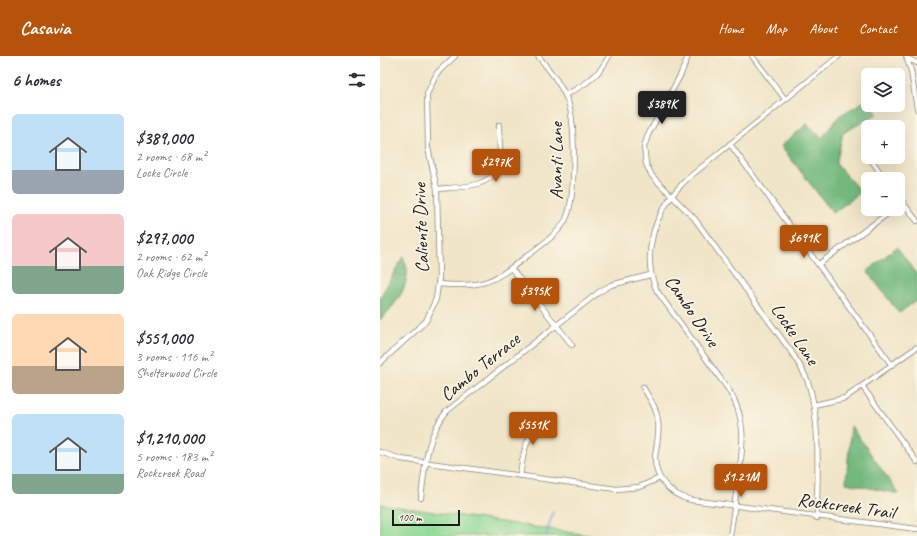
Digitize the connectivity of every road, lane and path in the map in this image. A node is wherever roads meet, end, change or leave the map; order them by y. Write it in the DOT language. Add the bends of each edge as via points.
graph roads {
  1 [pos="538,56"];
  2 [pos="609,56"];
  3 [pos="688,56"];
  4 [pos="752,56"];
  5 [pos="838,56"];
  6 [pos="452,57"];
  7 [pos="907,57"];
  8 [pos="917,63"];
  9 [pos="917,86"];
  10 [pos="565,95"];
  11 [pos="915,95"];
  12 [pos="785,99"];
  13 [pos="917,109"];
  14 [pos="498,125"];
  15 [pos="730,144"];
  16 [pos="874,164"];
  17 [pos="881,172"];
  18 [pos="437,189"];
  19 [pos="672,195"];
  20 [pos="905,205"];
  21 [pos="884,216"];
  22 [pos="917,221"];
  23 [pos="819,264"];
  24 [pos="511,268"];
  25 [pos="650,275"];
  26 [pos="438,284"];
  27 [pos="556,325"];
  28 [pos="572,345"];
  29 [pos="917,347"];
  30 [pos="380,363"];
  31 [pos="891,364"];
  32 [pos="862,386"];
  33 [pos="643,387"];
  34 [pos="814,405"];
  35 [pos="549,417"];
  36 [pos="380,452"];
  37 [pos="917,462"];
  38 [pos="426,463"];
  39 [pos="520,476"];
  40 [pos="660,478"];
  41 [pos="421,498"];
  42 [pos="734,506"];
  43 [pos="817,518"];
  44 [pos="917,529"];
  45 [pos="730,536"];
  1 -- 10 [label="street, Avanti Lane"];
  2 -- 10 [label="street" via="594,78"];
  3 -- 19 [label="street, Locke Lane" via="682,74 651,128 644,147 649,172"];
  4 -- 12 [label="street"];
  5 -- 12 [label="street, Cambo Drive"];
  6 -- 18 [label="street, Caliente Drive" via="437,73 427,94 428,148"];
  7 -- 8 [label="street"];
  7 -- 11 [label="street"];
  9 -- 11 [label="street"];
  10 -- 24 [label="street, Avanti Lane" via="572,118 571,208 558,231"];
  11 -- 13 [label="street"];
  12 -- 15 [label="street, Cambo Drive"];
  14 -- 18 [label="street" via="500,162 494,174 479,184"];
  15 -- 19 [label="street, Cambo Drive" via="699,168"];
  15 -- 23 [label="street"];
  16 -- 17 [label="street"];
  18 -- 26 [label="street, Caliente Drive"];
  19 -- 25 [label="street, Cambo Drive" via="663,209 651,245"];
  19 -- 34 [label="street, Locke Lane" via="694,218 797,360 809,384"];
  20 -- 22 [label="street"];
  21 -- 23 [label="street"];
  23 -- 31 [label="street"];
  24 -- 26 [label="street, Avanti Lane" via="492,281 479,285"];
  24 -- 27 [label="street"];
  25 -- 27 [label="street, Cambo Terrace" via="606,288"];
  25 -- 42 [label="street, Cambo Drive" via="661,297 738,406 743,427 743,451"];
  26 -- 30 [label="street, Caliente Drive" via="434,306 426,321"];
  27 -- 28 [label="street"];
  27 -- 38 [label="street, Cambo Terrace" via="447,411 432,435"];
  29 -- 31 [label="street"];
  31 -- 32 [label="street"];
  32 -- 34 [label="street" via="839,401"];
  32 -- 37 [label="street"];
  33 -- 40 [label="street, Rockcreek Trail" via="659,422 655,458"];
  34 -- 43 [label="street, Locke Lane"];
  35 -- 39 [label="street" via="536,427 526,441"];
  36 -- 38 [label="street" via="393,458"];
  38 -- 39 [label="street"];
  38 -- 41 [label="street, Cambo Terrace"];
  39 -- 40 [label="street" via="621,490 639,487"];
  40 -- 42 [label="street, Rockcreek Trail" via="670,490 683,498"];
  42 -- 43 [label="street, Rockcreek Trail"];
  42 -- 45 [label="street, Cambo Drive"];
  43 -- 44 [label="street, Rockcreek Trail"];
}
